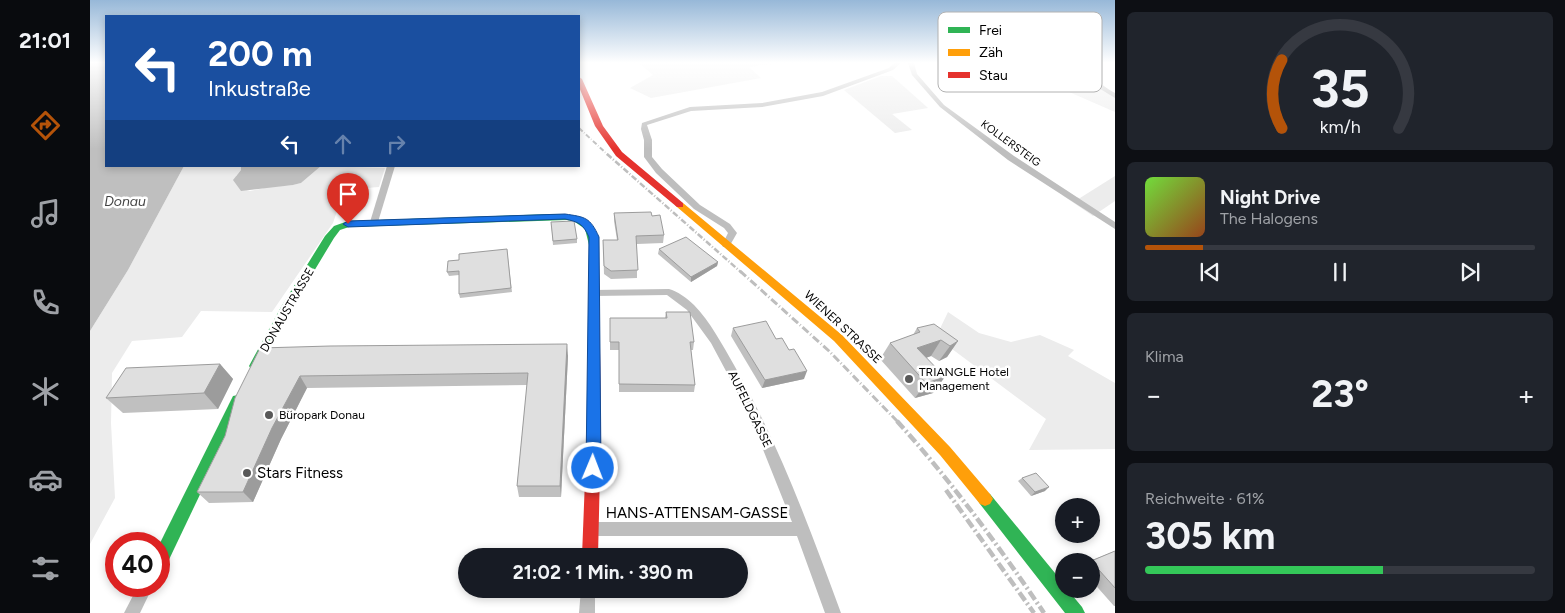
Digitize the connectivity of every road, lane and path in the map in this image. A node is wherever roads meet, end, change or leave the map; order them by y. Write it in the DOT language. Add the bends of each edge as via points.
graph roads {
  1 [pos="584,92"];
  2 [pos="829,92"];
  3 [pos="929,92"];
  4 [pos="391,167"];
  5 [pos="374,222"];
  6 [pos="1115,226"];
  7 [pos="726,245"];
  8 [pos="593,293"];
  9 [pos="250,375"];
  10 [pos="242,393"];
  11 [pos="590,529"];
  12 [pos="803,529"];
  13 [pos="170,540"];
  14 [pos="590,548"];
  15 [pos="140,597"];
  16 [pos="588,598"];
  17 [pos="132,613"];
  18 [pos="587,613"];
  19 [pos="834,613"];
  20 [pos="1076,613"];
  1 -- 7 [label="street, WIENER STRASSE" via="612,146"];
  2 -- 7 [label="street" via="762,105 690,108 644,124 648,157 686,197 733,233"];
  3 -- 6 [label="street, KOLLERSTEIG" via="942,106 1011,158"];
  4 -- 5 [label="street"];
  5 -- 8 [label="street, DONAUSTRASSE" via="552,216 581,219 593,234"];
  5 -- 9 [label="street, DONAUSTRASSE" via="348,224 334,230"];
  7 -- 20 [label="street, WIENER STRASSE" via="838,338 888,388 977,488"];
  8 -- 11 [label="street" via="594,420"];
  8 -- 12 [label="street, AUFELDGASSE" via="674,294 684,299 716,343 746,399"];
  10 -- 13 [label="street"];
  11 -- 12 [label="street, HANS-ATTENSAM-GASSE"];
  11 -- 14 [label="street"];
  12 -- 19 [label="street, AUFELDGASSE"];
  15 -- 17 [label="street"];
  16 -- 18 [label="street"];
}
